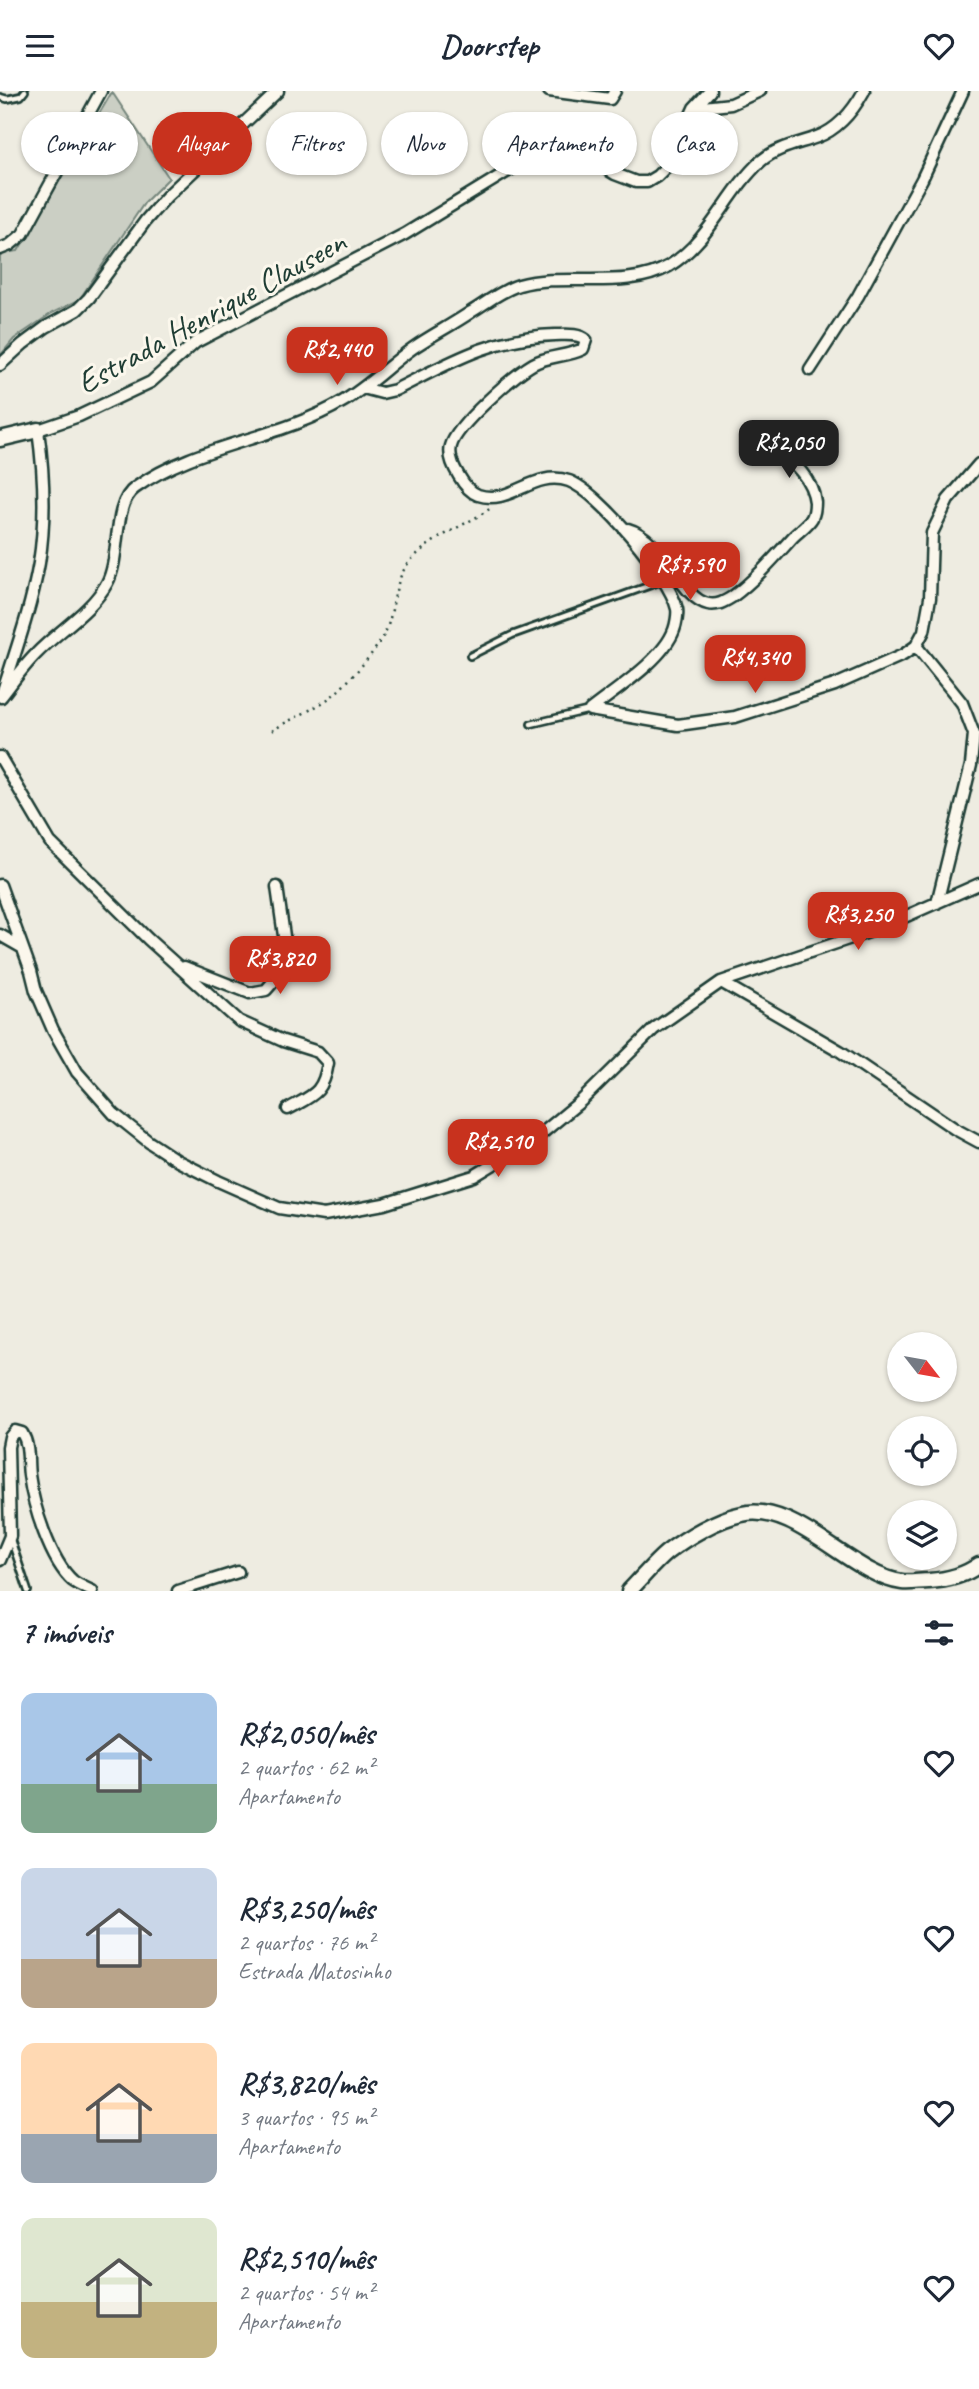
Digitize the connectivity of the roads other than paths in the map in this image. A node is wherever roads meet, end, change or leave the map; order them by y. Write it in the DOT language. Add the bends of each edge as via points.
graph roads {
  1 [pos="25,91"];
  2 [pos="101,91"];
  3 [pos="278,91"];
  4 [pos="549,91"];
  5 [pos="615,91"];
  6 [pos="710,91"];
  7 [pos="760,91"];
  8 [pos="864,91"];
  9 [pos="963,91"];
  10 [pos="0,97"];
  11 [pos="694,108"];
  12 [pos="5,247"];
  13 [pos="0,365"];
  14 [pos="810,370"];
  15 [pos="363,389"];
  16 [pos="38,430"];
  17 [pos="0,439"];
  18 [pos="771,444"];
  19 [pos="979,464"];
  20 [pos="627,529"];
  21 [pos="663,581"];
  22 [pos="916,646"];
  23 [pos="470,656"];
  24 [pos="0,698"];
  25 [pos="590,710"];
  26 [pos="531,725"];
  27 [pos="0,757"];
  28 [pos="979,884"];
  29 [pos="0,885"];
  30 [pos="277,887"];
  31 [pos="937,903"];
  32 [pos="0,935"];
  33 [pos="22,947"];
  34 [pos="177,964"];
  35 [pos="722,982"];
  36 [pos="288,1109"];
  37 [pos="979,1142"];
  38 [pos="10,1536"];
  39 [pos="0,1560"];
  40 [pos="979,1565"];
  41 [pos="238,1572"];
  42 [pos="28,1591"];
  43 [pos="92,1591"];
  44 [pos="178,1591"];
  45 [pos="629,1591"];
  1 -- 10 [label="lane" via="21,96"];
  2 -- 12 [label="street" via="23,234"];
  3 -- 13 [label="street" via="167,196 83,304"];
  4 -- 5 [label="street" via="610,99"];
  6 -- 11 [label="street, Estrada Henrique Clauseen"];
  7 -- 11 [label="street" via="731,104"];
  8 -- 15 [label="street" via="836,126 762,160 694,246 668,266 645,275 519,285 413,349"];
  9 -- 14 [label="street" via="922,179 858,296"];
  11 -- 16 [label="street, Estrada Henrique Clauseen" via="668,165 647,182 636,182 576,158 518,165 405,234 196,342 151,382"];
  15 -- 20 [label="street" via="395,390 497,342 533,336 584,337 587,344 583,349 540,361 465,424 451,445 453,466 478,495 499,497 540,479 572,482"];
  15 -- 24 [label="street" via="309,419 194,458 131,490 122,509 109,580 97,598 35,654"];
  16 -- 17 [label="street"];
  16 -- 24 [label="street" via="43,487 39,562"];
  18 -- 20 [label="street" via="798,467 816,504 812,518 731,598 716,605 703,603 655,546 639,532"];
  19 -- 22 [label="street" via="947,500 932,533 930,598"];
  20 -- 21 [label="street"];
  21 -- 23 [label="lane" via="512,635"];
  21 -- 25 [label="street" via="677,609 666,646"];
  22 -- 25 [label="street" via="835,685 735,717 678,725"];
  22 -- 31 [label="street" via="962,703 974,734 971,765"];
  25 -- 26 [label="lane"];
  27 -- 34 [label="street" via="50,842"];
  28 -- 31 [label="street"];
  29 -- 33 [label="street"];
  30 -- 34 [label="street" via="286,950 279,975 266,990 250,993"];
  31 -- 35 [label="street" via="875,930"];
  32 -- 33 [label="street"];
  33 -- 35 [label="street" via="53,1030 78,1072 114,1114 159,1148 218,1181 279,1208 324,1215 384,1204 474,1176 535,1139 582,1101 654,1029"];
  34 -- 36 [label="street" via="239,1021 318,1052 328,1063 325,1082 316,1093"];
  35 -- 37 [label="street" via="840,1051"];
  38 -- 39 [label="street"];
  38 -- 42 [label="lane"];
  38 -- 43 [label="street" via="8,1447 15,1431 28,1442 37,1513 53,1552 72,1581"];
  40 -- 45 [label="street" via="940,1581 901,1582 878,1574 773,1515 744,1513 705,1529 666,1553"];
  41 -- 44 [label="street"];
}
